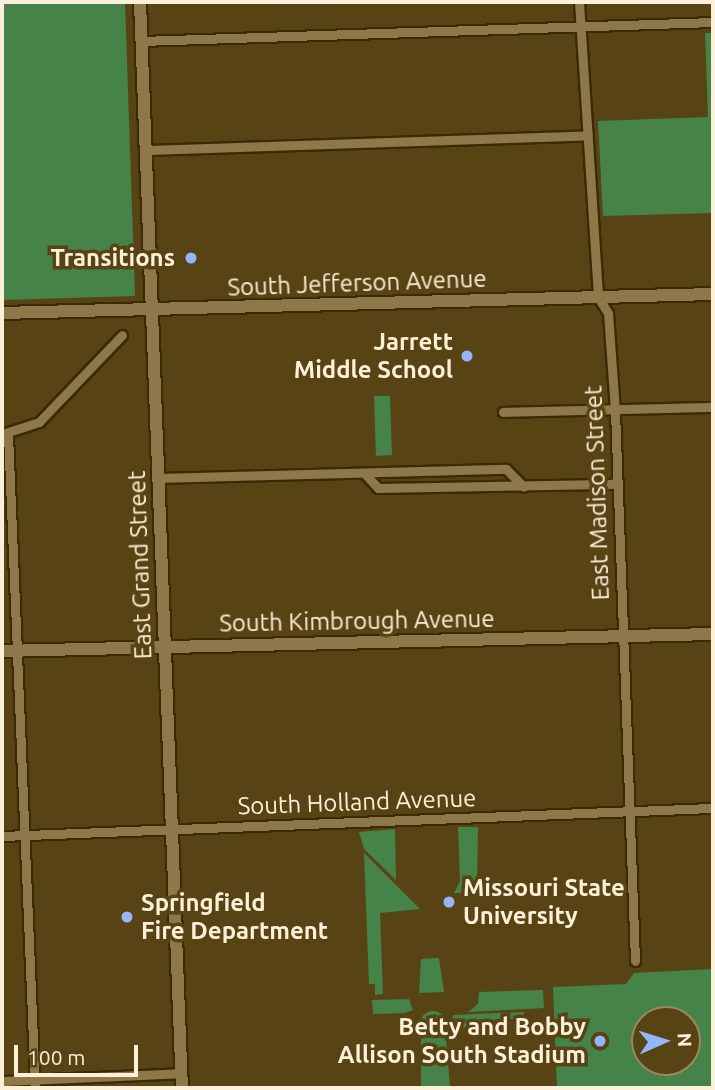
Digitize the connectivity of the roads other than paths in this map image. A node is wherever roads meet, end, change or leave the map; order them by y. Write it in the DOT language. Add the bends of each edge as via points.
graph roads {
  1 [pos="140,2"];
  2 [pos="579,2"];
  3 [pos="713,22"];
  4 [pos="581,27"];
  5 [pos="141,41"];
  6 [pos="588,135"];
  7 [pos="145,150"];
  8 [pos="713,294"];
  9 [pos="598,297"];
  10 [pos="151,309"];
  11 [pos="2,313"];
  12 [pos="122,335"];
  13 [pos="713,407"];
  14 [pos="615,410"];
  15 [pos="503,412"];
  16 [pos="5,434"];
  17 [pos="365,474"];
  18 [pos="157,478"];
  19 [pos="617,484"];
  20 [pos="524,486"];
  21 [pos="713,634"];
  22 [pos="622,636"];
  23 [pos="164,646"];
  24 [pos="17,651"];
  25 [pos="2,652"];
  26 [pos="713,808"];
  27 [pos="629,812"];
  28 [pos="171,830"];
  29 [pos="24,835"];
  30 [pos="2,836"];
  31 [pos="635,961"];
  32 [pos="182,1073"];
  33 [pos="2,1081"];
  34 [pos="35,1084"];
  35 [pos="182,1088"];
  1 -- 5 [label="main road, East Grand Street"];
  2 -- 4 [label="street, East Madison Street"];
  3 -- 4 [label="street"];
  4 -- 5 [label="street"];
  4 -- 6 [label="street, East Madison Street"];
  5 -- 7 [label="main road, East Grand Street"];
  6 -- 7 [label="street"];
  6 -- 9 [label="street, East Madison Street"];
  7 -- 10 [label="main road, East Grand Street"];
  8 -- 9 [label="main road, South Jefferson Avenue"];
  9 -- 10 [label="main road, South Jefferson Avenue"];
  9 -- 14 [label="street, East Madison Street" via="608,313"];
  10 -- 11 [label="main road, South Jefferson Avenue"];
  10 -- 18 [label="main road, East Grand Street"];
  12 -- 16 [label="street" via="39,422"];
  13 -- 14 [label="street"];
  14 -- 15 [label="street"];
  14 -- 19 [label="street, East Madison Street"];
  16 -- 24 [label="street"];
  17 -- 18 [label="street"];
  17 -- 20 [label="street" via="378,488"];
  17 -- 20 [label="street" via="506,469"];
  18 -- 23 [label="main road, East Grand Street"];
  19 -- 20 [label="street"];
  19 -- 22 [label="street, East Madison Street"];
  21 -- 22 [label="main road, South Kimbrough Avenue"];
  22 -- 23 [label="main road, South Kimbrough Avenue"];
  22 -- 27 [label="street, East Madison Street"];
  23 -- 24 [label="main road, South Kimbrough Avenue"];
  23 -- 28 [label="main road, East Grand Street"];
  24 -- 25 [label="main road, South Kimbrough Avenue"];
  24 -- 29 [label="street"];
  26 -- 27 [label="street, South Holland Avenue"];
  27 -- 28 [label="street, South Holland Avenue"];
  27 -- 31 [label="street, East Madison Street"];
  28 -- 29 [label="street, South Holland Avenue"];
  28 -- 32 [label="main road, East Grand Street"];
  29 -- 30 [label="street, South Holland Avenue"];
  29 -- 34 [label="street"];
  32 -- 34 [label="street"];
  32 -- 35 [label="main road, East Grand Street"];
  33 -- 34 [label="street"];
}
